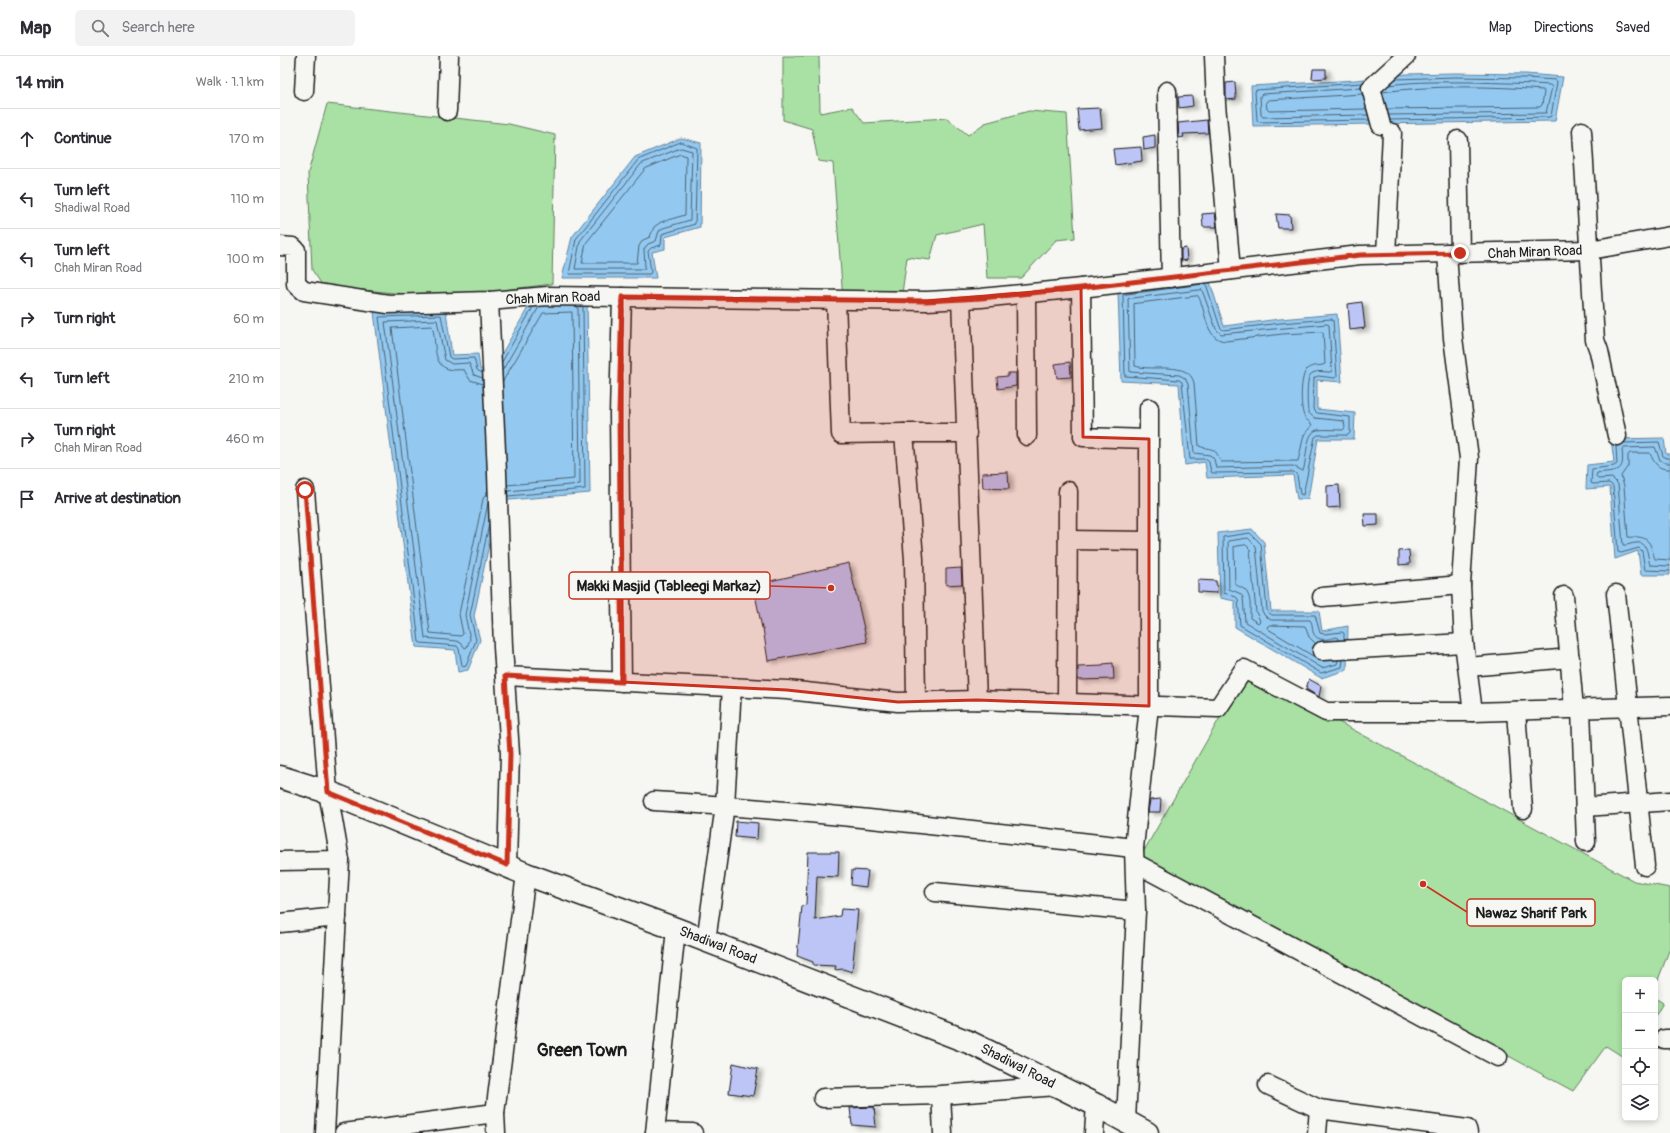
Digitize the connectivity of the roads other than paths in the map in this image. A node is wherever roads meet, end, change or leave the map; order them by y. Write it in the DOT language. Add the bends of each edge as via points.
graph roads {
  1 [pos="306,56"];
  2 [pos="449,56"];
  3 [pos="1214,56"];
  4 [pos="1406,56"];
  5 [pos="304,91"];
  6 [pos="1167,91"];
  7 [pos="447,111"];
  8 [pos="1582,131"];
  9 [pos="1458,140"];
  10 [pos="1670,236"];
  11 [pos="280,246"];
  12 [pos="1590,250"];
  13 [pos="1453,253"];
  14 [pos="1386,255"];
  15 [pos="1231,270"];
  16 [pos="1171,278"];
  17 [pos="1081,288"];
  18 [pos="1026,294"];
  19 [pos="622,297"];
  20 [pos="961,299"];
  21 [pos="836,300"];
  22 [pos="489,301"];
  23 [pos="1149,408"];
  24 [pos="967,432"];
  25 [pos="904,433"];
  26 [pos="1027,436"];
  27 [pos="1617,436"];
  28 [pos="1149,439"];
  29 [pos="305,490"];
  30 [pos="1068,491"];
  31 [pos="1068,540"];
  32 [pos="1149,541"];
  33 [pos="1461,585"];
  34 [pos="1616,594"];
  35 [pos="1564,596"];
  36 [pos="1322,597"];
  37 [pos="1464,643"];
  38 [pos="1322,651"];
  39 [pos="1570,658"];
  40 [pos="1468,667"];
  41 [pos="505,676"];
  42 [pos="622,682"];
  43 [pos="732,687"];
  44 [pos="977,700"];
  45 [pos="916,701"];
  46 [pos="1067,703"];
  47 [pos="1149,706"];
  48 [pos="1670,706"];
  49 [pos="1628,708"];
  50 [pos="1578,709"];
  51 [pos="1516,711"];
  52 [pos="1473,712"];
  53 [pos="280,777"];
  54 [pos="328,792"];
  55 [pos="654,801"];
  56 [pos="1670,801"];
  57 [pos="1638,803"];
  58 [pos="725,805"];
  59 [pos="1585,807"];
  60 [pos="1523,810"];
  61 [pos="1586,842"];
  62 [pos="1134,856"];
  63 [pos="340,860"];
  64 [pos="280,861"];
  65 [pos="1645,866"];
  66 [pos="517,869"];
  67 [pos="935,892"];
  68 [pos="1136,911"];
  69 [pos="337,917"];
  70 [pos="280,923"];
  71 [pos="676,928"];
  72 [pos="706,941"];
  73 [pos="1498,1057"];
  74 [pos="1268,1085"];
  75 [pos="1057,1086"];
  76 [pos="941,1095"];
  77 [pos="823,1098"];
  78 [pos="1096,1105"];
  79 [pos="1319,1109"];
  80 [pos="496,1113"];
  81 [pos="1126,1121"];
  82 [pos="655,1132"];
  83 [pos="325,1133"];
  84 [pos="344,1133"];
  85 [pos="496,1133"];
  86 [pos="693,1133"];
  87 [pos="943,1133"];
  88 [pos="1094,1133"];
  89 [pos="1147,1133"];
  90 [pos="1317,1133"];
  91 [pos="1468,1133"];
  1 -- 5 [label="street"];
  2 -- 7 [label="street"];
  3 -- 15 [label="street"];
  4 -- 14 [label="street" via="1371,88 1386,129"];
  6 -- 16 [label="street"];
  8 -- 12 [label="street"];
  9 -- 13 [label="street"];
  10 -- 12 [label="street, Chah Miran Road"];
  11 -- 22 [label="street, Chah Miran Road" via="293,247 296,250 296,284 304,291 388,304"];
  12 -- 13 [label="street, Chah Miran Road"];
  12 -- 27 [label="street" via="1595,340"];
  13 -- 14 [label="street, Chah Miran Road"];
  13 -- 33 [label="street" via="1452,338 1469,458"];
  14 -- 15 [label="street, Chah Miran Road" via="1337,257"];
  15 -- 16 [label="street, Chah Miran Road"];
  16 -- 17 [label="street, Chah Miran Road"];
  17 -- 18 [label="street, Chah Miran Road"];
  17 -- 28 [label="street" via="1083,436"];
  18 -- 20 [label="street, Chah Miran Road"];
  18 -- 26 [label="street"];
  19 -- 21 [label="street, Chah Miran Road"];
  19 -- 22 [label="street, Chah Miran Road" via="548,296"];
  19 -- 42 [label="street" via="619,414"];
  20 -- 21 [label="street, Chah Miran Road"];
  20 -- 24 [label="street"];
  21 -- 25 [label="street" via="841,434"];
  22 -- 41 [label="street, Chah Miran Road"];
  23 -- 28 [label="street"];
  24 -- 25 [label="street"];
  24 -- 44 [label="street"];
  25 -- 45 [label="street" via="914,559"];
  28 -- 32 [label="street"];
  29 -- 54 [label="street"];
  30 -- 31 [label="street"];
  31 -- 32 [label="street"];
  31 -- 46 [label="street"];
  32 -- 47 [label="street"];
  33 -- 36 [label="street"];
  33 -- 37 [label="street"];
  34 -- 49 [label="street"];
  35 -- 39 [label="street"];
  37 -- 38 [label="street"];
  37 -- 40 [label="street"];
  39 -- 40 [label="street"];
  39 -- 50 [label="street"];
  40 -- 52 [label="street"];
  41 -- 42 [label="street"];
  41 -- 66 [label="street, Chah Miran Road"];
  42 -- 43 [label="street"];
  43 -- 45 [label="street" via="898,702"];
  43 -- 58 [label="street"];
  44 -- 45 [label="street"];
  44 -- 46 [label="street"];
  46 -- 47 [label="street"];
  47 -- 52 [label="street" via="1218,708 1244,669 1326,712"];
  47 -- 62 [label="street"];
  48 -- 49 [label="street"];
  49 -- 50 [label="street"];
  49 -- 57 [label="street"];
  50 -- 51 [label="street"];
  50 -- 59 [label="street"];
  51 -- 52 [label="street"];
  51 -- 60 [label="street"];
  53 -- 54 [label="main road, Shadiwal Road"];
  54 -- 63 [label="street"];
  54 -- 66 [label="main road, Shadiwal Road"];
  55 -- 58 [label="street"];
  56 -- 57 [label="street"];
  57 -- 59 [label="street"];
  57 -- 65 [label="street"];
  58 -- 62 [label="street" via="927,824"];
  58 -- 72 [label="street"];
  59 -- 61 [label="street"];
  62 -- 68 [label="street"];
  62 -- 73 [label="street"];
  63 -- 64 [label="street"];
  63 -- 69 [label="street"];
  66 -- 71 [label="main road, Shadiwal Road"];
  66 -- 80 [label="street, Chah Miran Road"];
  67 -- 68 [label="street"];
  68 -- 81 [label="street"];
  69 -- 70 [label="street"];
  69 -- 83 [label="street"];
  71 -- 72 [label="main road, Shadiwal Road"];
  71 -- 82 [label="street"];
  72 -- 75 [label="main road, Shadiwal Road" via="971,1043"];
  74 -- 79 [label="street"];
  75 -- 76 [label="street"];
  75 -- 78 [label="main road, Shadiwal Road"];
  76 -- 77 [label="street"];
  76 -- 87 [label="street"];
  78 -- 81 [label="main road, Shadiwal Road"];
  78 -- 88 [label="street"];
  79 -- 90 [label="street"];
  79 -- 91 [label="street" via="1468,1129"];
  80 -- 84 [label="street"];
  80 -- 85 [label="street, Chah Miran Road"];
  81 -- 89 [label="main road, Shadiwal Road"];
  82 -- 86 [label="street"];
}
